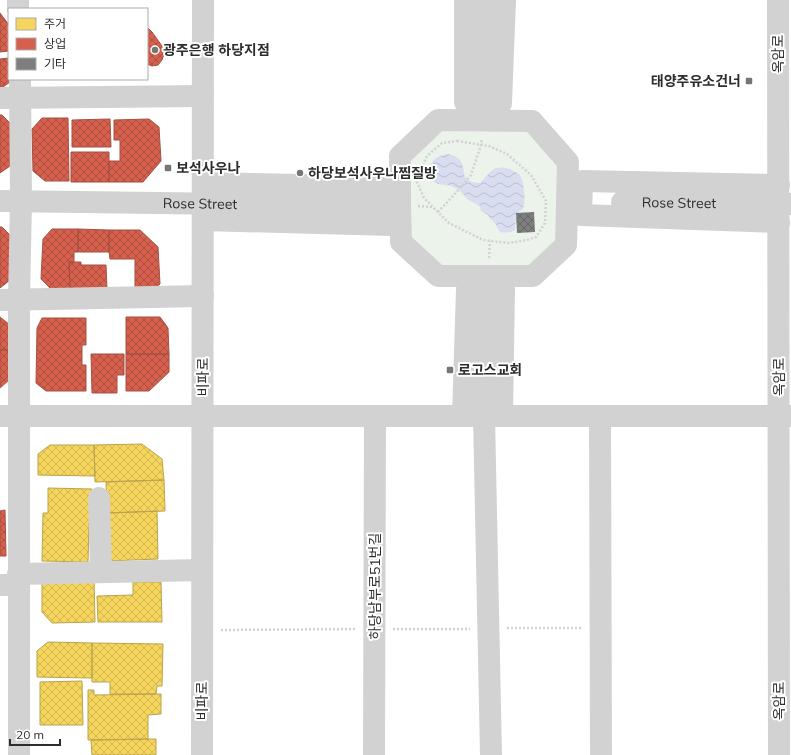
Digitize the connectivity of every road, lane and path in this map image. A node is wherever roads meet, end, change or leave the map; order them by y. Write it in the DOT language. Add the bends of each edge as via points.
graph roads {
  1 [pos="204,0"];
  2 [pos="465,0"];
  3 [pos="487,0"];
  4 [pos="505,0"];
  5 [pos="778,0"];
  6 [pos="14,92"];
  7 [pos="203,96"];
  8 [pos="785,96"];
  9 [pos="484,111"];
  10 [pos="482,145"];
  11 [pos="10,201"];
  12 [pos="574,201"];
  13 [pos="203,202"];
  14 [pos="782,204"];
  15 [pos="396,206"];
  16 [pos="438,212"];
  17 [pos="488,282"];
  18 [pos="203,296"];
  19 [pos="10,300"];
  20 [pos="785,311"];
  21 [pos="9,416"];
  22 [pos="203,416"];
  23 [pos="375,416"];
  24 [pos="463,416"];
  25 [pos="493,416"];
  26 [pos="600,416"];
  27 [pos="785,416"];
  28 [pos="98,498"];
  29 [pos="202,570"];
  30 [pos="101,572"];
  31 [pos="12,582"];
  32 [pos="601,628"];
  33 [pos="374,629"];
  34 [pos="488,629"];
  35 [pos="202,630"];
  36 [pos="18,755"];
  37 [pos="202,755"];
  38 [pos="374,755"];
  39 [pos="491,755"];
  40 [pos="601,755"];
  41 [pos="779,755"];
  1 -- 7 [label="street, 비파로"];
  2 -- 9 [label="street" via="465,102"];
  3 -- 9 [label="street"];
  4 -- 9 [label="street" via="501,103"];
  5 -- 8 [label="street, 옥암로"];
  6 -- 7 [label="street"];
  6 -- 11 [label="street"];
  7 -- 13 [label="street, 비파로"];
  8 -- 14 [label="street, 옥암로"];
  9 -- 10 [label="path"];
  9 -- 12 [label="street" via="532,121 568,162"];
  9 -- 15 [label="street" via="438,120 400,156"];
  10 -- 16 [label="path" via="471,175"];
  10 -- 16 [label="path" via="457,141 442,143 427,156 416,180 424,198"];
  10 -- 16 [label="path" via="507,154 531,175 546,200 546,224 536,237 509,243 483,240 449,223"];
  11 -- 13 [label="street, Rose Street"];
  11 -- 19 [label="street"];
  12 -- 14 [label="street" via="581,215"];
  12 -- 14 [label="street" via="582,181"];
  12 -- 17 [label="street" via="566,245 533,276"];
  13 -- 15 [label="street" via="392,225"];
  13 -- 15 [label="street" via="393,187"];
  13 -- 18 [label="street, 비파로"];
  14 -- 20 [label="street, 옥암로"];
  15 -- 17 [label="street" via="401,242 438,276"];
  17 -- 24 [label="street" via="467,288"];
  17 -- 25 [label="street"];
  18 -- 19 [label="street"];
  18 -- 22 [label="street, 비파로"];
  19 -- 21 [label="street"];
  20 -- 27 [label="street, 옥암로"];
  21 -- 22 [label="street"];
  21 -- 31 [label="street"];
  22 -- 23 [label="street"];
  22 -- 29 [label="street, 비파로"];
  23 -- 24 [label="street"];
  23 -- 33 [label="street, 하당남부로51번길"];
  24 -- 25 [label="street"];
  25 -- 26 [label="street"];
  25 -- 34 [label="street"];
  26 -- 27 [label="street"];
  26 -- 32 [label="street"];
  27 -- 41 [label="street, 옥암로"];
  28 -- 30 [label="street"];
  29 -- 30 [label="street"];
  29 -- 35 [label="street, 비파로"];
  30 -- 31 [label="street"];
  31 -- 36 [label="street"];
  32 -- 34 [label="path"];
  32 -- 40 [label="street"];
  33 -- 34 [label="path"];
  33 -- 35 [label="path"];
  33 -- 38 [label="street, 하당남부로51번길"];
  34 -- 39 [label="street"];
  35 -- 37 [label="street, 비파로"];
}
